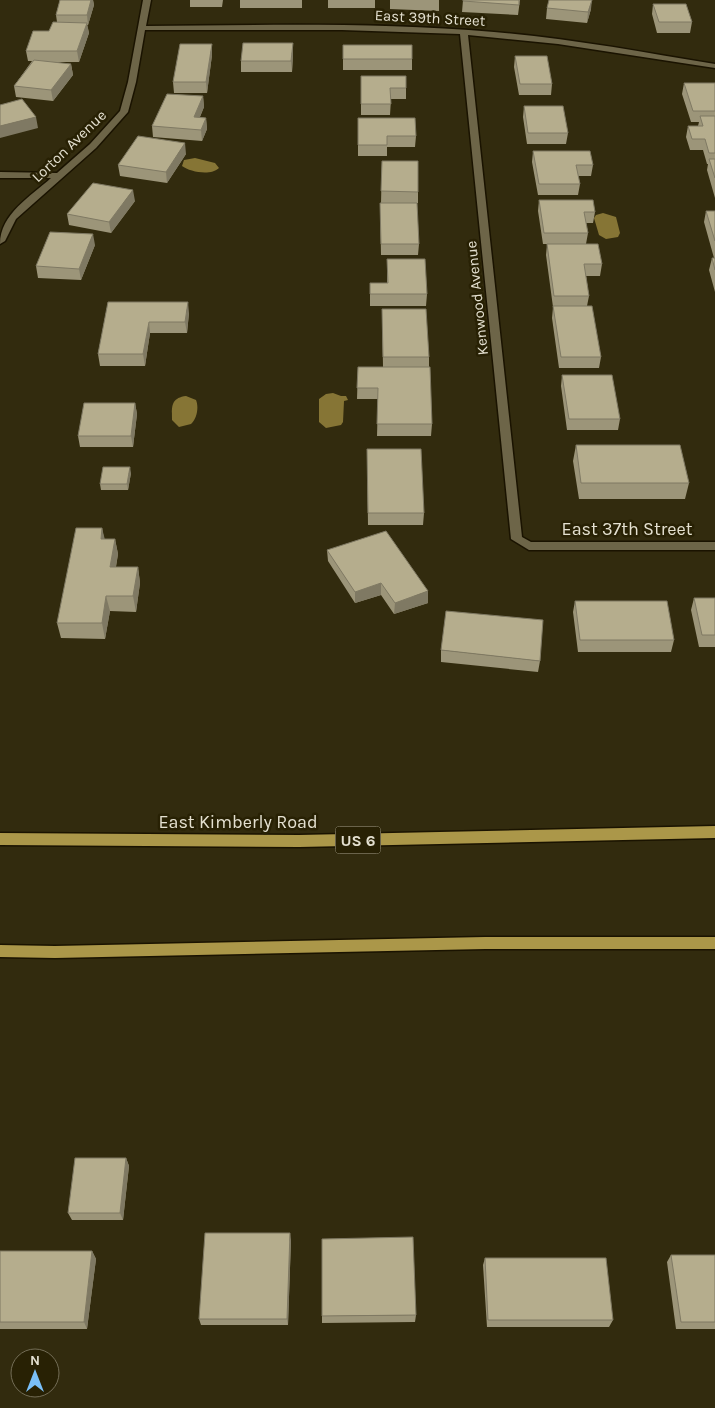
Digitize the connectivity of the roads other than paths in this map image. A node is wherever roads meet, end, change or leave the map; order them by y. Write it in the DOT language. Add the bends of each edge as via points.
graph roads {
  1 [pos="146,0"];
  2 [pos="141,28"];
  3 [pos="464,32"];
  4 [pos="715,66"];
  5 [pos="0,176"];
  6 [pos="60,176"];
  7 [pos="0,241"];
  8 [pos="538,546"];
  9 [pos="715,546"];
  10 [pos="715,832"];
  11 [pos="0,839"];
  12 [pos="715,944"];
  13 [pos="0,951"];
  1 -- 2 [label="street, Lorton Avenue"];
  2 -- 3 [label="street, East 39th Street"];
  2 -- 6 [label="street, Lorton Avenue" via="124,112"];
  3 -- 4 [label="street, East 39th Street" via="540,39"];
  3 -- 8 [label="street, Kenwood Avenue" via="517,539 530,546"];
  5 -- 6 [label="street"];
  6 -- 7 [label="street, Lorton Avenue" via="12,218"];
  8 -- 9 [label="street, East 37th Street"];
  10 -- 11 [label="main road, East Kimberly Road / US 6" via="299,841"];
  12 -- 13 [label="main road" via="485,943"];
}
